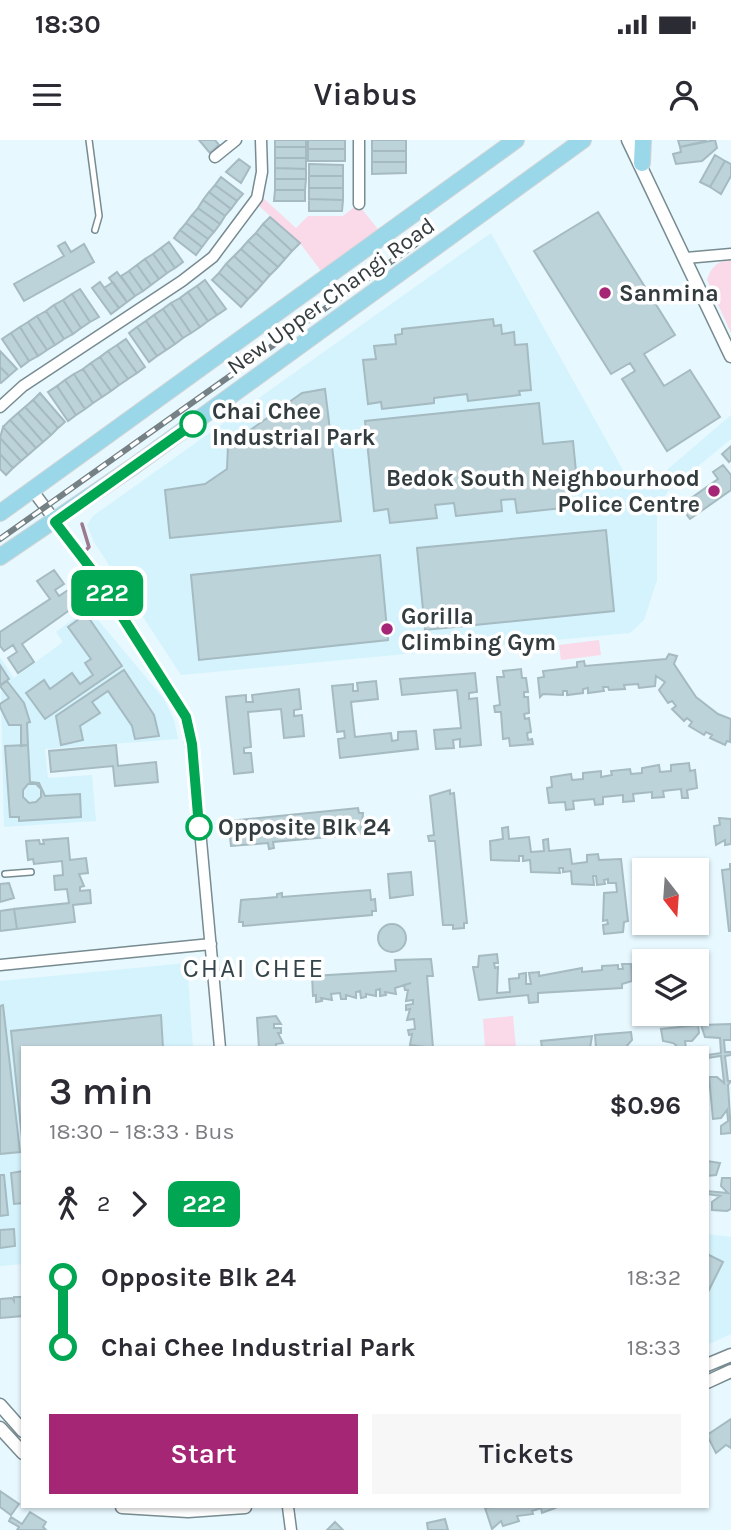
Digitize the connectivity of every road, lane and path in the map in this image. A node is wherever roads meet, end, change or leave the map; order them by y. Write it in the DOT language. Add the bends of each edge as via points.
graph roads {
  1 [pos="89,140"];
  2 [pos="236,140"];
  3 [pos="261,140"];
  4 [pos="359,140"];
  5 [pos="516,140"];
  6 [pos="583,140"];
  7 [pos="628,140"];
  8 [pos="643,140"];
  9 [pos="215,157"];
  10 [pos="642,163"];
  11 [pos="359,204"];
  12 [pos="95,230"];
  13 [pos="731,254"];
  14 [pos="687,258"];
  15 [pos="731,356"];
  16 [pos="0,407"];
  17 [pos="31,492"];
  18 [pos="0,513"];
  19 [pos="53,523"];
  20 [pos="0,557"];
  21 [pos="31,872"];
  22 [pos="5,874"];
  23 [pos="208,944"];
  24 [pos="0,965"];
  25 [pos="214,1046"];
  26 [pos="220,1046"];
  27 [pos="731,1355"];
  28 [pos="709,1364"];
  29 [pos="731,1371"];
  30 [pos="709,1381"];
  31 [pos="0,1405"];
  32 [pos="0,1428"];
  33 [pos="21,1428"];
  34 [pos="21,1451"];
  35 [pos="138,1508"];
  36 [pos="231,1508"];
  37 [pos="288,1508"];
  38 [pos="291,1530"];
  1 -- 12 [label="lane" via="99,216"];
  2 -- 9 [label="street"];
  3 -- 16 [label="street" via="257,198 213,257 23,386"];
  4 -- 11 [label="street"];
  5 -- 17 [label="main road, New Upper Changi Road"];
  6 -- 19 [label="main road, New Upper Changi Road"];
  7 -- 10 [label="street"];
  8 -- 10 [label="main road"];
  10 -- 14 [label="street"];
  13 -- 14 [label="street"];
  14 -- 15 [label="street"];
  17 -- 18 [label="main road, New Upper Changi Road"];
  17 -- 19 [label="street"];
  19 -- 20 [label="main road, New Upper Changi Road"];
  19 -- 23 [label="street" via="95,574 186,717"];
  21 -- 22 [label="lane"];
  23 -- 24 [label="street"];
  23 -- 25 [label="street"];
  23 -- 26 [label="street"];
  27 -- 28 [label="street"];
  29 -- 30 [label="street"];
  31 -- 33 [label="street"];
  32 -- 34 [label="street"];
  35 -- 36 [label="street"];
  37 -- 38 [label="street"];
}
